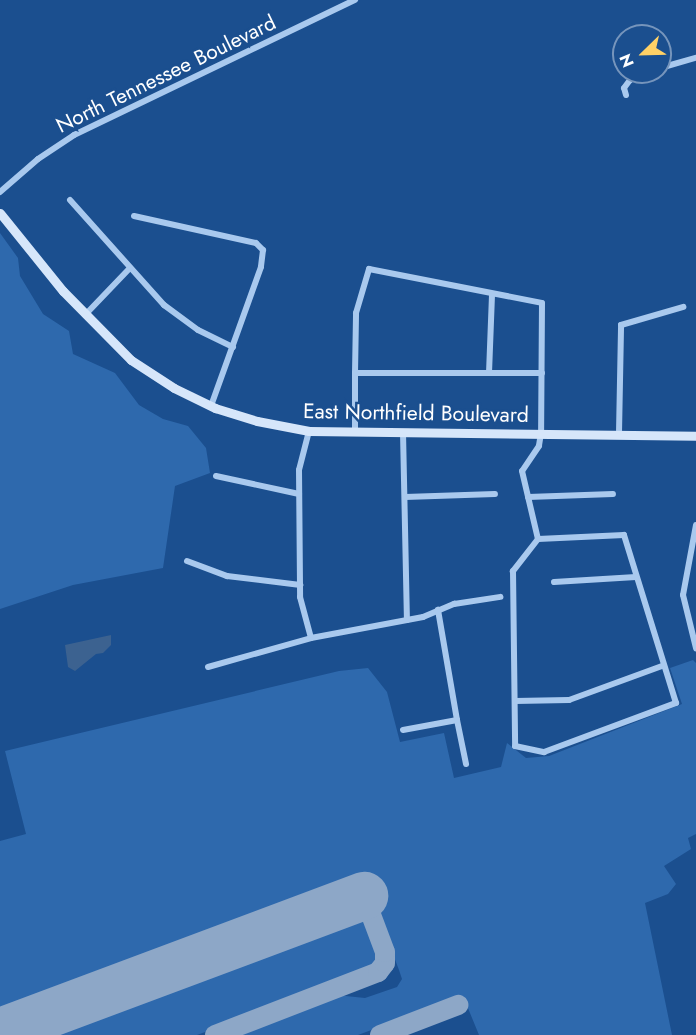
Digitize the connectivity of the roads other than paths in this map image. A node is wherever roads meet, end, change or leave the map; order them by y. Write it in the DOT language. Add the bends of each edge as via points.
graph roads {
  1 [pos="355,0"];
  2 [pos="696,58"];
  3 [pos="672,65"];
  4 [pos="627,84"];
  5 [pos="626,95"];
  6 [pos="0,192"];
  7 [pos="70,200"];
  8 [pos="0,213"];
  9 [pos="134,216"];
  10 [pos="129,269"];
  11 [pos="492,294"];
  12 [pos="683,307"];
  13 [pos="85,315"];
  14 [pos="233,346"];
  15 [pos="356,373"];
  16 [pos="489,373"];
  17 [pos="542,373"];
  18 [pos="210,406"];
  19 [pos="309,431"];
  20 [pos="355,432"];
  21 [pos="404,432"];
  22 [pos="619,433"];
  23 [pos="541,434"];
  24 [pos="696,436"];
  25 [pos="216,476"];
  26 [pos="299,494"];
  27 [pos="495,494"];
  28 [pos="613,494"];
  29 [pos="405,496"];
  30 [pos="528,497"];
  31 [pos="696,525"];
  32 [pos="538,539"];
  33 [pos="187,561"];
  34 [pos="636,577"];
  35 [pos="554,582"];
  36 [pos="300,585"];
  37 [pos="500,597"];
  38 [pos="438,610"];
  39 [pos="407,620"];
  40 [pos="311,638"];
  41 [pos="696,648"];
  42 [pos="662,666"];
  43 [pos="208,667"];
  44 [pos="515,702"];
  45 [pos="457,720"];
  46 [pos="403,730"];
  47 [pos="466,764"];
  1 -- 6 [label="street, North Tennessee Boulevard" via="74,135"];
  2 -- 3 [label="street"];
  4 -- 5 [label="street"];
  7 -- 10 [label="street"];
  8 -- 13 [label="main road, East Northfield Boulevard"];
  9 -- 14 [label="street" via="256,243 263,250"];
  10 -- 13 [label="street"];
  10 -- 14 [label="street" via="164,305 198,330"];
  11 -- 15 [label="street" via="369,269 356,313"];
  11 -- 16 [label="street"];
  11 -- 17 [label="street" via="542,303"];
  12 -- 22 [label="street" via="621,325"];
  13 -- 18 [label="main road, East Northfield Boulevard" via="131,360"];
  14 -- 18 [label="street"];
  15 -- 16 [label="street"];
  15 -- 20 [label="street"];
  16 -- 17 [label="street"];
  17 -- 23 [label="street"];
  18 -- 19 [label="main road, East Northfield Boulevard" via="257,421"];
  19 -- 20 [label="main road, East Northfield Boulevard"];
  19 -- 26 [label="street" via="299,470"];
  20 -- 21 [label="main road, East Northfield Boulevard"];
  21 -- 23 [label="main road, East Northfield Boulevard"];
  21 -- 29 [label="street"];
  22 -- 23 [label="main road, East Northfield Boulevard"];
  22 -- 24 [label="main road, East Northfield Boulevard"];
  23 -- 30 [label="street" via="539,446 522,471"];
  25 -- 26 [label="street"];
  26 -- 36 [label="street"];
  27 -- 29 [label="street"];
  28 -- 30 [label="street"];
  29 -- 39 [label="street"];
  30 -- 32 [label="street"];
  31 -- 41 [label="street" via="683,595"];
  32 -- 34 [label="street" via="624,535"];
  32 -- 44 [label="street" via="513,571"];
  33 -- 36 [label="street" via="227,576"];
  34 -- 35 [label="street"];
  34 -- 42 [label="street"];
  36 -- 40 [label="street"];
  37 -- 38 [label="street" via="454,603"];
  38 -- 39 [label="street"];
  38 -- 45 [label="street"];
  39 -- 40 [label="street"];
  40 -- 43 [label="street"];
  42 -- 44 [label="street" via="570,700"];
  42 -- 44 [label="street" via="676,703 544,752 514,746"];
  45 -- 46 [label="street"];
  45 -- 47 [label="street"];
}
